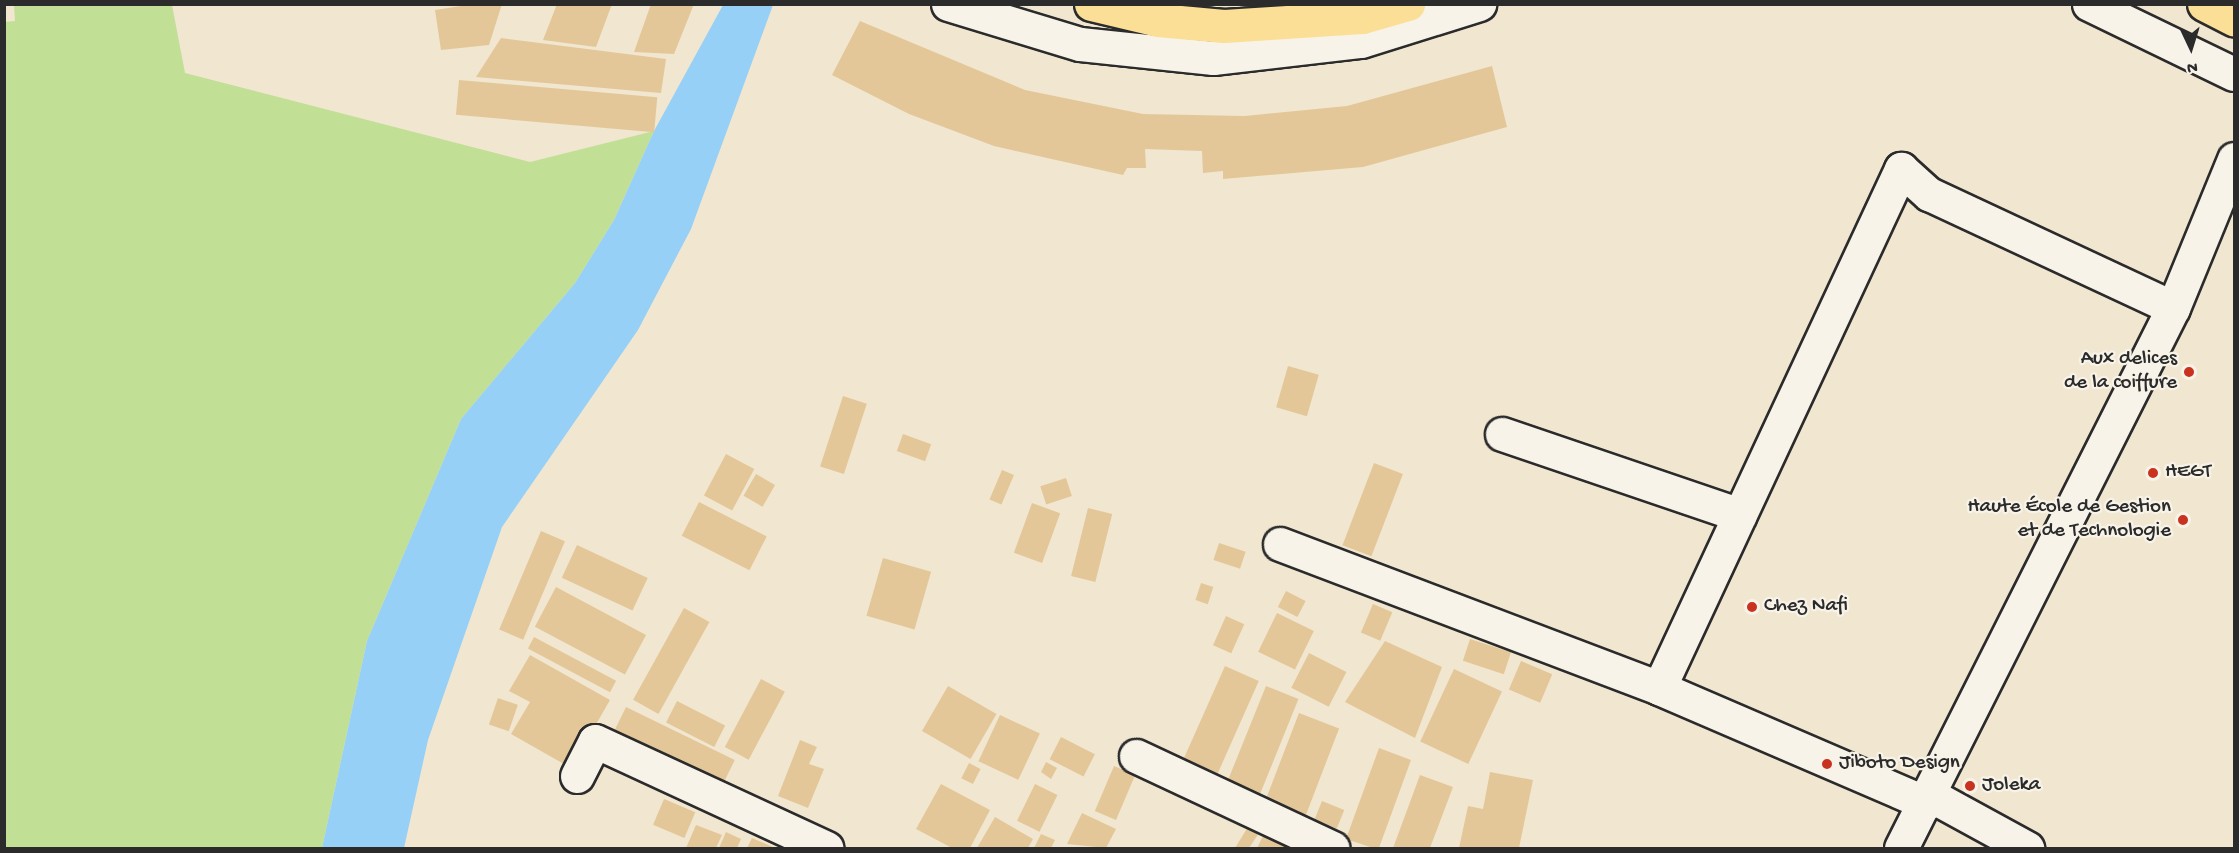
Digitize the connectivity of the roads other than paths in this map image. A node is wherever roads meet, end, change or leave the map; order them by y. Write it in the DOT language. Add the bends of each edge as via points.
graph roads {
  1 [pos="948,4"];
  2 [pos="1091,4"];
  3 [pos="1407,4"];
  4 [pos="1479,4"];
  5 [pos="2089,4"];
  6 [pos="2235,74"];
  7 [pos="2235,159"];
  8 [pos="2173,308"];
  9 [pos="1502,434"];
  10 [pos="1740,515"];
  11 [pos="1280,544"];
  12 [pos="1659,688"];
  13 [pos="1136,756"];
  14 [pos="577,776"];
  15 [pos="1928,799"];
  16 [pos="827,849"];
  17 [pos="1332,849"];
  18 [pos="1901,849"];
  19 [pos="2026,849"];
  1 -- 4 [label="street" via="1080,44 1213,57 1361,41"];
  2 -- 3 [label="highway" via="1158,20 1224,26 1362,17"];
  5 -- 6 [label="street"];
  7 -- 8 [label="street"];
  8 -- 10 [label="street" via="1929,195 1901,169"];
  8 -- 15 [label="street"];
  9 -- 10 [label="street"];
  10 -- 12 [label="street"];
  11 -- 12 [label="street"];
  12 -- 15 [label="street"];
  13 -- 17 [label="street"];
  14 -- 16 [label="street" via="595,741"];
  15 -- 18 [label="street"];
  15 -- 19 [label="street"];
}
